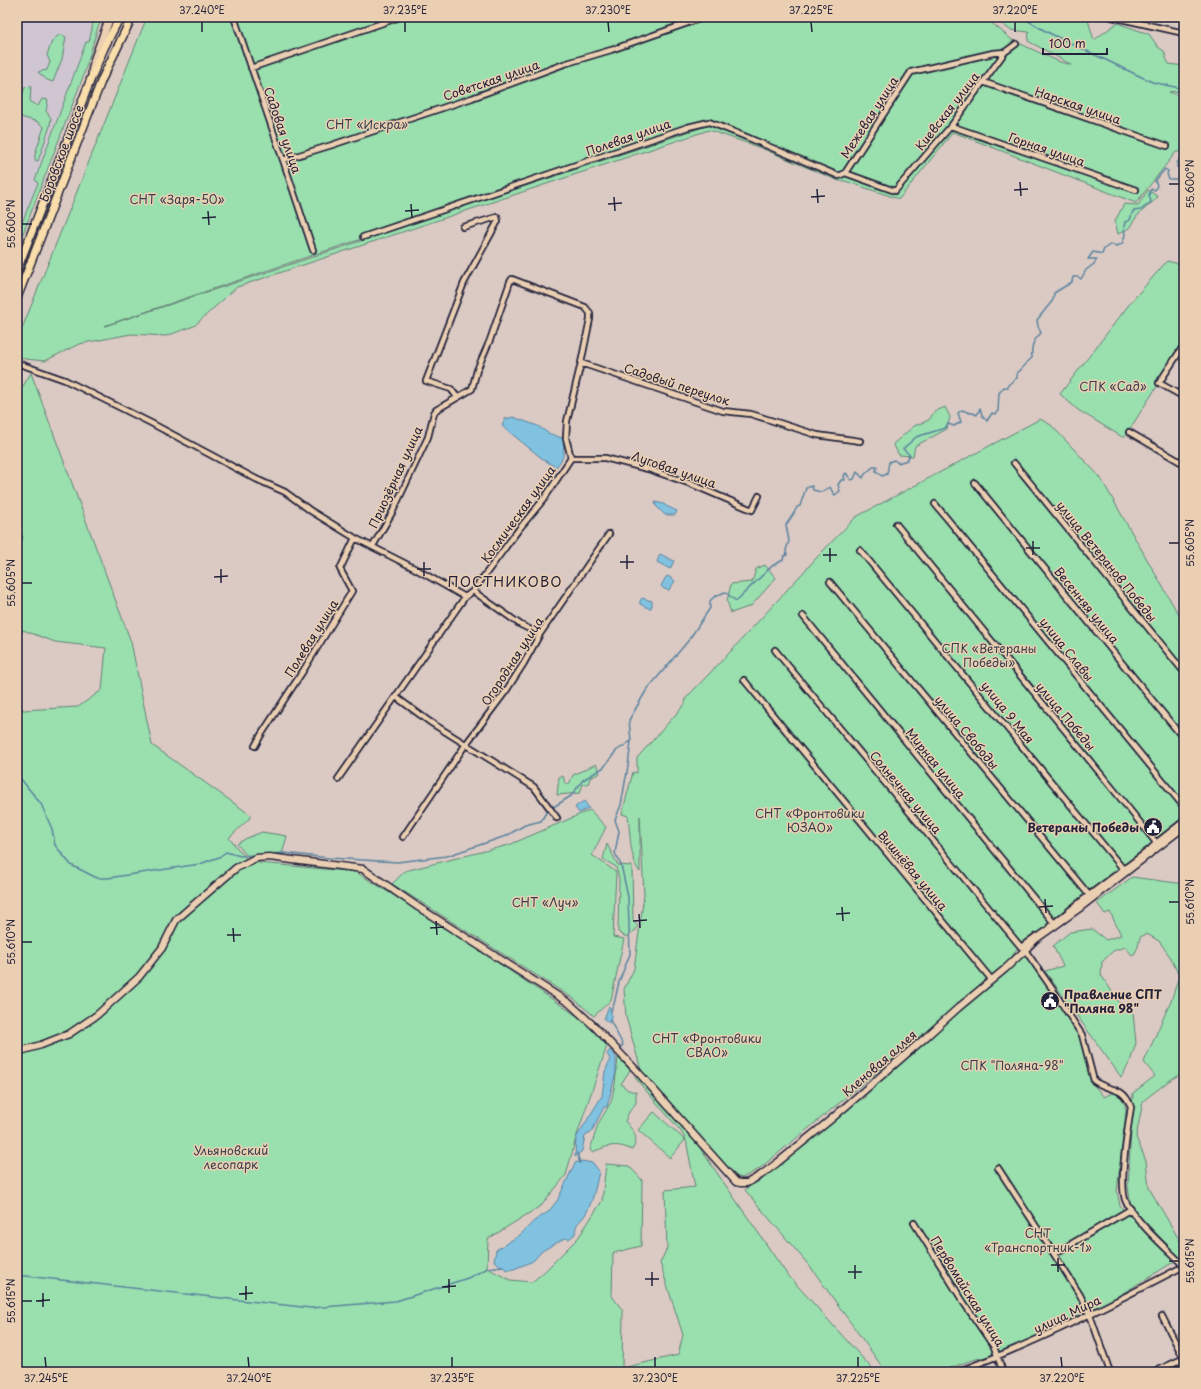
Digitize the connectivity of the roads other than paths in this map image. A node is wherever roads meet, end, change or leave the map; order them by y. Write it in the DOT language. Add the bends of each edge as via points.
graph roads {
  1 [pos="110,17"];
  2 [pos="120,17"];
  3 [pos="132,17"];
  4 [pos="234,17"];
  5 [pos="400,17"];
  6 [pos="705,17"];
  7 [pos="1112,17"];
  8 [pos="1184,33"];
  9 [pos="1016,44"];
  10 [pos="1005,52"];
  11 [pos="252,68"];
  12 [pos="92,76"];
  13 [pos="983,82"];
  14 [pos="951,126"];
  15 [pos="1167,146"];
  16 [pos="283,160"];
  17 [pos="845,173"];
  18 [pos="1136,190"];
  19 [pos="895,191"];
  20 [pos="463,227"];
  21 [pos="363,237"];
  22 [pos="313,250"];
  23 [pos="17,270"];
  24 [pos="17,298"];
  25 [pos="1184,345"];
  26 [pos="17,363"];
  27 [pos="581,363"];
  28 [pos="472,389"];
  29 [pos="457,397"];
  30 [pos="1184,397"];
  31 [pos="1129,432"];
  32 [pos="860,441"];
  33 [pos="570,458"];
  34 [pos="1014,463"];
  35 [pos="1184,464"];
  36 [pos="975,484"];
  37 [pos="759,496"];
  38 [pos="935,504"];
  39 [pos="896,524"];
  40 [pos="609,534"];
  41 [pos="356,538"];
  42 [pos="373,546"];
  43 [pos="860,550"];
  44 [pos="830,582"];
  45 [pos="473,591"];
  46 [pos="465,597"];
  47 [pos="803,616"];
  48 [pos="540,634"];
  49 [pos="775,650"];
  50 [pos="1184,672"];
  51 [pos="744,680"];
  52 [pos="396,697"];
  53 [pos="1184,739"];
  54 [pos="466,744"];
  55 [pos="255,746"];
  56 [pos="338,779"];
  57 [pos="1184,807"];
  58 [pos="557,818"];
  59 [pos="1184,821"];
  60 [pos="1184,827"];
  61 [pos="403,837"];
  62 [pos="1158,845"];
  63 [pos="1124,870"];
  64 [pos="1089,895"];
  65 [pos="1054,923"];
  66 [pos="1023,949"];
  67 [pos="991,979"];
  68 [pos="17,1052"];
  69 [pos="998,1168"];
  70 [pos="1131,1209"];
  71 [pos="914,1223"];
  72 [pos="1054,1254"];
  73 [pos="1184,1266"];
  74 [pos="1090,1315"];
  75 [pos="1162,1316"];
  76 [pos="998,1357"];
  77 [pos="1184,1358"];
  78 [pos="956,1372"];
  79 [pos="1003,1372"];
  80 [pos="1110,1372"];
  81 [pos="1154,1372"];
  1 -- 12 [label="main road" via="95,58"];
  2 -- 12 [label="main road, Боровское шоссе"];
  3 -- 24 [label="main road, Боровское шоссе" via="102,79"];
  4 -- 11 [label="street, Садовая улица"];
  5 -- 11 [label="street"];
  6 -- 16 [label="street, Советская улица"];
  7 -- 8 [label="street"];
  9 -- 10 [label="street, Киевская улица"];
  10 -- 13 [label="street, Киевская улица"];
  10 -- 17 [label="street, Межевая улица" via="911,72"];
  11 -- 16 [label="street, Садовая улица"];
  12 -- 23 [label="main road, Боровское шоссе"];
  13 -- 14 [label="street, Киевская улица"];
  13 -- 15 [label="street, Нарская улица"];
  14 -- 18 [label="street, Горная улица"];
  14 -- 19 [label="street, Киевская улица"];
  16 -- 22 [label="street, Садовая улица"];
  17 -- 19 [label="street, Полевая улица"];
  17 -- 21 [label="street, Полевая улица" via="839,176 709,122"];
  20 -- 29 [label="street" via="497,217 498,221 464,283 426,381 451,389"];
  25 -- 30 [label="street" via="1159,383"];
  26 -- 41 [label="street" via="65,380 285,492"];
  27 -- 28 [label="street, Космическая улица" via="590,313 585,307 512,279"];
  27 -- 32 [label="street, Садовый переулок" via="723,411 751,414 817,435"];
  27 -- 33 [label="street, Космическая улица" via="567,421 566,438"];
  28 -- 29 [label="street, Приозёрная улица"];
  29 -- 42 [label="street, Приозёрная улица" via="434,413 428,437 393,511"];
  31 -- 35 [label="street"];
  33 -- 37 [label="street, Луговая улица" via="605,458 648,468 752,510"];
  33 -- 45 [label="street, Космическая улица" via="544,499"];
  34 -- 50 [label="street, улица Ветеранов Победы"];
  36 -- 53 [label="street, Весенняя улица"];
  38 -- 57 [label="street, улица Славы"];
  39 -- 62 [label="street, улица Победы"];
  40 -- 48 [label="street, Огородная улица"];
  41 -- 42 [label="street"];
  41 -- 55 [label="street, Полевая улица" via="340,568 352,591"];
  42 -- 46 [label="street"];
  43 -- 63 [label="street, улица 9 Мая"];
  44 -- 64 [label="street, улица Свободы"];
  45 -- 46 [label="street, Космическая улица"];
  45 -- 48 [label="street" via="521,625"];
  46 -- 52 [label="street, Космическая улица"];
  47 -- 65 [label="street, Мирная улица"];
  48 -- 54 [label="street, Огородная улица" via="506,691"];
  49 -- 66 [label="street, Солнечная улица"];
  51 -- 67 [label="street, Вишнёвая улица"];
  52 -- 54 [label="street"];
  52 -- 56 [label="street, Космическая улица"];
  54 -- 58 [label="street" via="534,787"];
  54 -- 61 [label="street, Огородная улица"];
  59 -- 62 [label="street"];
  60 -- 62 [label="street, Кленовая аллея"];
  62 -- 63 [label="street"];
  62 -- 66 [label="street, Кленовая аллея" via="1081,907"];
  63 -- 64 [label="street"];
  64 -- 65 [label="street"];
  65 -- 66 [label="street"];
  66 -- 67 [label="street, Кленовая аллея"];
  66 -- 70 [label="street, Солнечная улица" via="1082,1035 1094,1081 1119,1091 1128,1100 1130,1108 1123,1179 1126,1201"];
  67 -- 68 [label="street, Кленовая аллея" via="829,1121 761,1176 746,1183 736,1182 729,1175 581,1012 363,869 269,857 256,858 236,868 176,920 162,948 140,977 97,1016 69,1034"];
  69 -- 72 [label="street"];
  70 -- 72 [label="street"];
  70 -- 73 [label="street" via="1142,1224"];
  71 -- 76 [label="street, Первомайская улица"];
  72 -- 74 [label="street"];
  73 -- 74 [label="street, улица Мира"];
  74 -- 76 [label="street, улица Мира"];
  74 -- 80 [label="street"];
  75 -- 77 [label="street"];
  76 -- 78 [label="street, улица Мира"];
  76 -- 79 [label="street, Первомайская улица"];
  77 -- 81 [label="street"];
}
